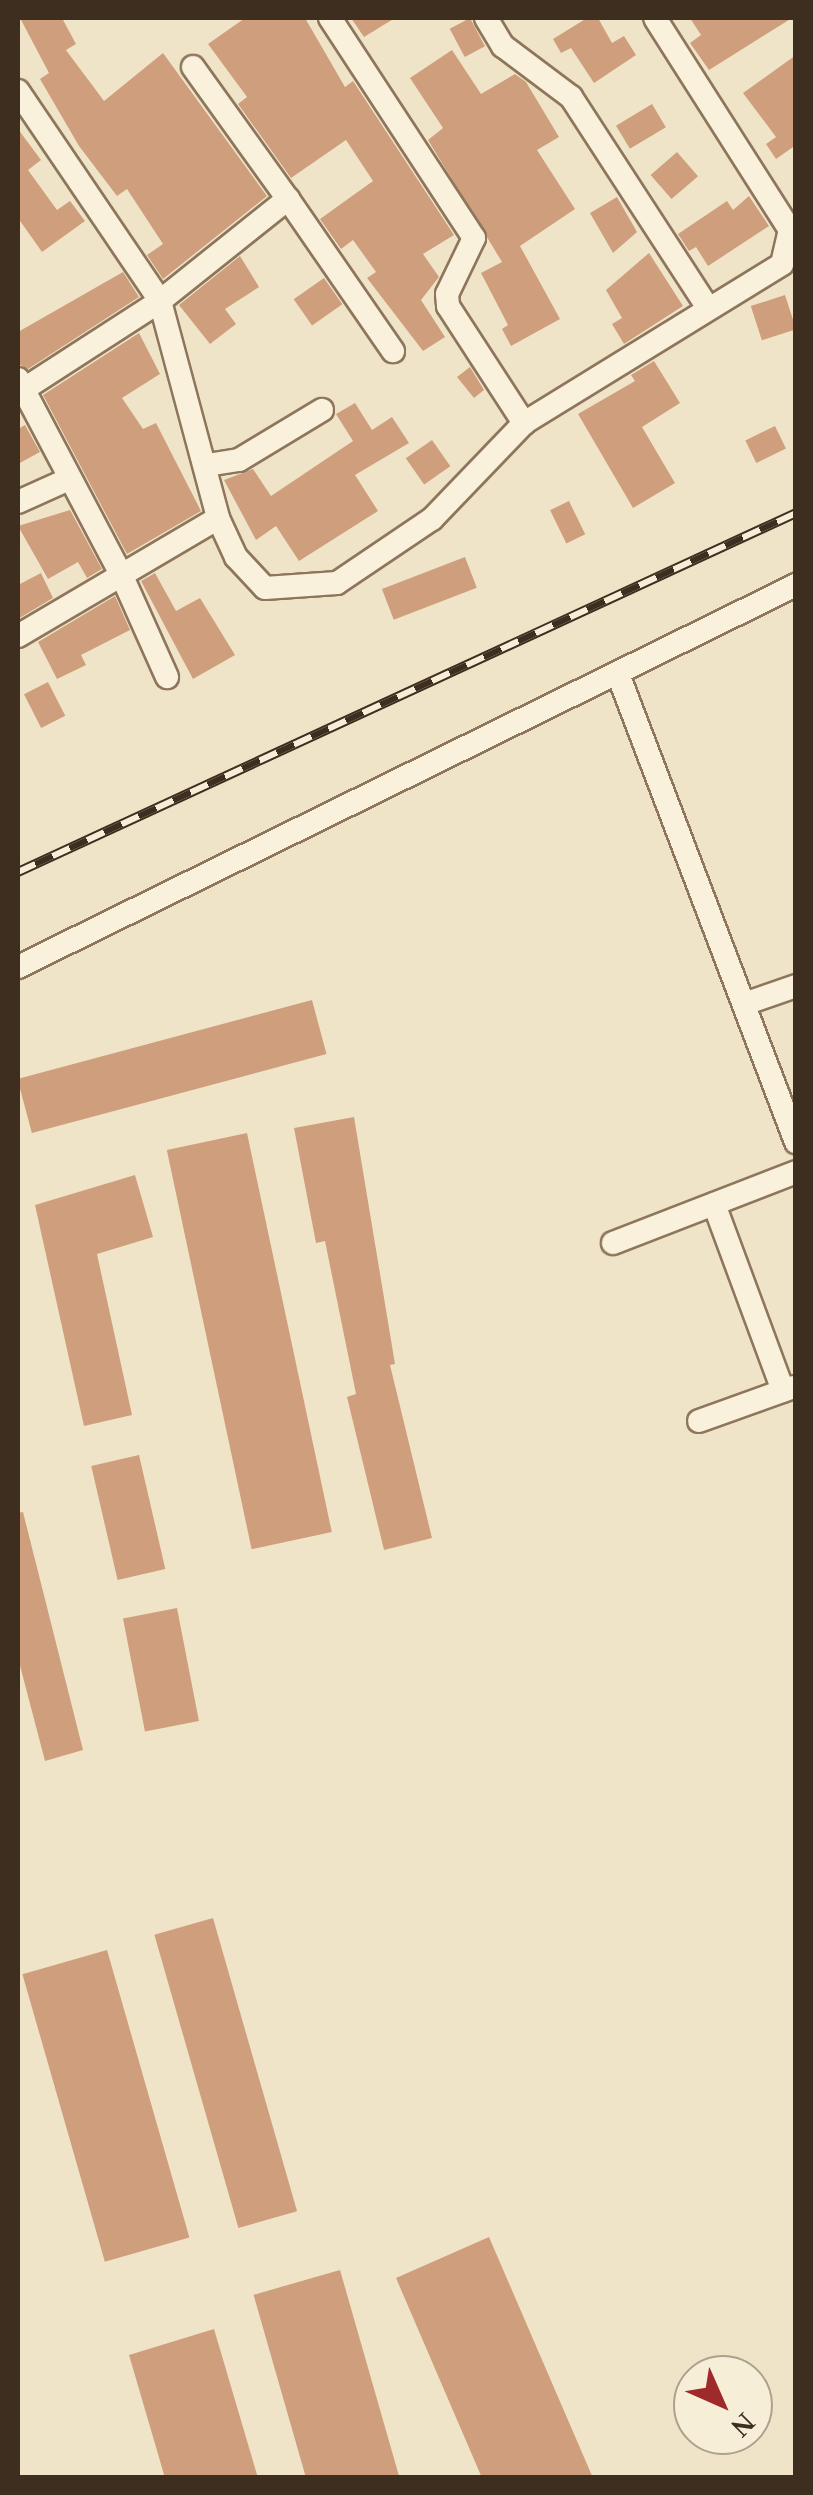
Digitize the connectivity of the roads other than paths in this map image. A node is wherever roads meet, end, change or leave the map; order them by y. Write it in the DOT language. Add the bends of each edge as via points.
graph roads {
  1 [pos="330,18"];
  2 [pos="486,18"];
  3 [pos="655,18"];
  4 [pos="193,67"];
  5 [pos="18,90"];
  6 [pos="288,199"];
  7 [pos="160,302"];
  8 [pos="708,308"];
  9 [pos="393,350"];
  10 [pos="20,388"];
  11 [pos="322,410"];
  12 [pos="524,423"];
  13 [pos="207,465"];
  14 [pos="69,479"];
  15 [pos="18,502"];
  16 [pos="218,518"];
  17 [pos="121,574"];
  18 [pos="796,585"];
  19 [pos="18,636"];
  20 [pos="618,674"];
  21 [pos="167,677"];
  22 [pos="18,967"];
  23 [pos="796,986"];
  24 [pos="746,1003"];
  25 [pos="796,1142"];
  26 [pos="796,1172"];
  27 [pos="714,1204"];
  28 [pos="613,1243"];
  29 [pos="789,1389"];
  30 [pos="699,1420"];
  1 -- 12 [label="street" via="474,238 447,294 448,306"];
  2 -- 8 [label="street" via="503,46 571,97"];
  3 -- 8 [label="street" via="790,230 782,264"];
  4 -- 6 [label="street"];
  5 -- 7 [label="street"];
  6 -- 7 [label="street"];
  6 -- 9 [label="street"];
  7 -- 10 [label="street"];
  7 -- 13 [label="street"];
  8 -- 12 [label="street"];
  10 -- 14 [label="street"];
  11 -- 13 [label="street" via="238,460"];
  12 -- 16 [label="street" via="432,519 336,583 264,588 236,558"];
  13 -- 16 [label="street"];
  14 -- 15 [label="street"];
  14 -- 17 [label="street"];
  16 -- 17 [label="street"];
  17 -- 19 [label="street"];
  17 -- 21 [label="street"];
  18 -- 20 [label="street"];
  20 -- 22 [label="street"];
  20 -- 24 [label="street"];
  23 -- 24 [label="street"];
  24 -- 25 [label="street"];
  26 -- 27 [label="street"];
  27 -- 28 [label="street"];
  27 -- 29 [label="street"];
  29 -- 30 [label="street"];
}
